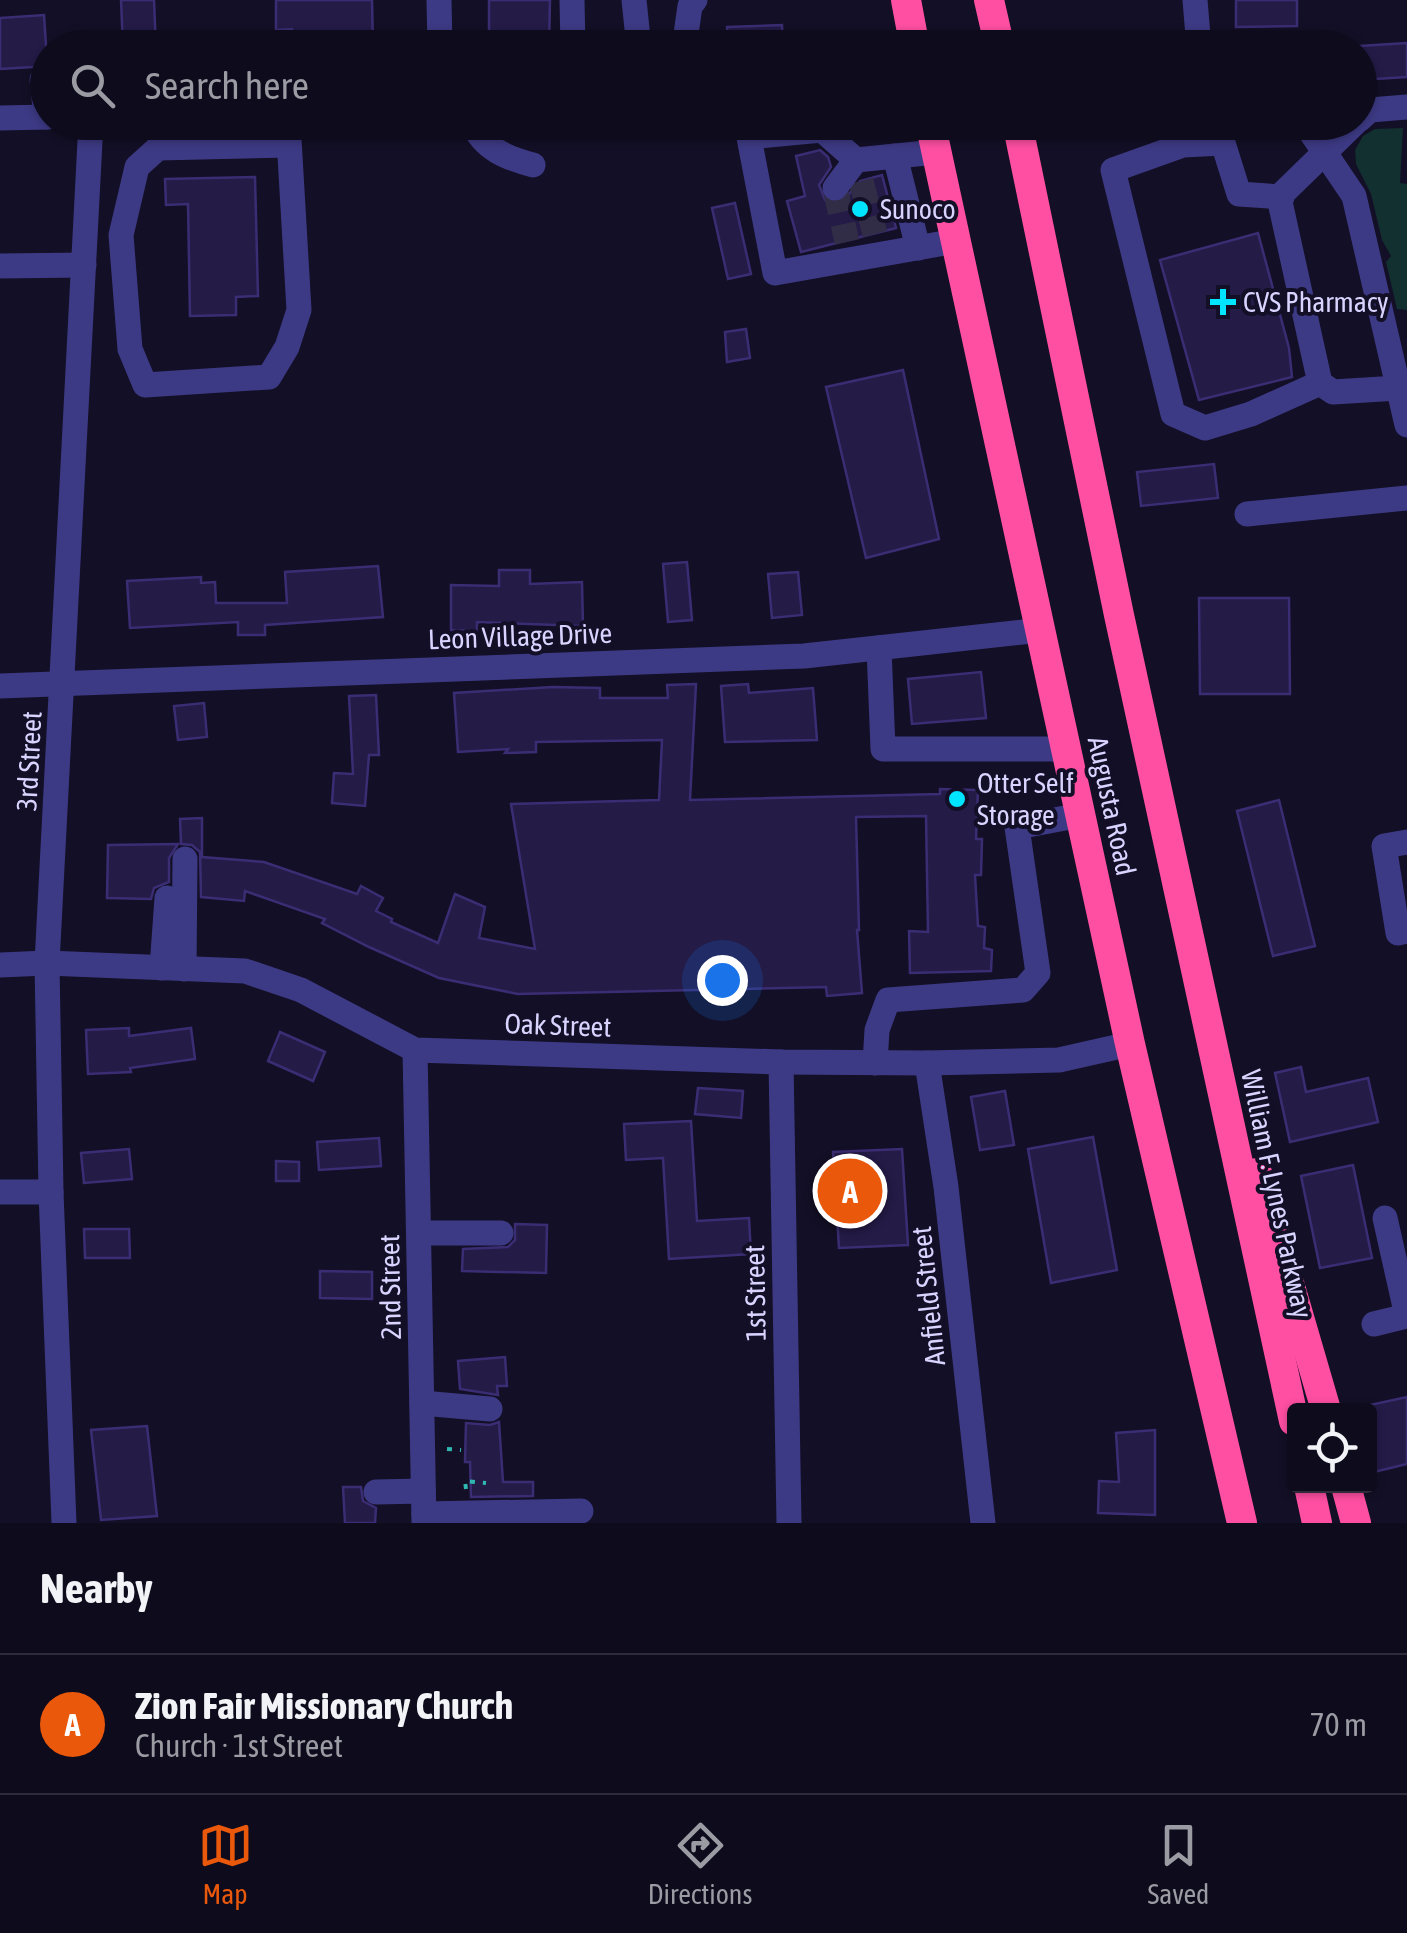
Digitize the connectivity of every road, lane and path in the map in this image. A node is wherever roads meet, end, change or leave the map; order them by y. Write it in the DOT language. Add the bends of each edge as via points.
graph roads {
  1 [pos="438,0"];
  2 [pos="572,0"];
  3 [pos="634,0"];
  4 [pos="695,0"];
  5 [pos="906,0"];
  6 [pos="989,0"];
  7 [pos="1195,0"];
  8 [pos="439,30"];
  9 [pos="573,30"];
  10 [pos="637,30"];
  11 [pos="687,30"];
  12 [pos="912,30"];
  13 [pos="996,30"];
  14 [pos="1198,30"];
  15 [pos="1407,107"];
  16 [pos="1377,109"];
  17 [pos="30,117"];
  18 [pos="0,118"];
  19 [pos="91,140"];
  20 [pos="233,140"];
  21 [pos="289,140"];
  22 [pos="483,140"];
  23 [pos="750,140"];
  24 [pos="833,140"];
  25 [pos="927,140"];
  26 [pos="934,140"];
  27 [pos="1021,140"];
  28 [pos="1317,140"];
  29 [pos="1336,140"];
  30 [pos="1324,150"];
  31 [pos="895,156"];
  32 [pos="533,165"];
  33 [pos="859,170"];
  34 [pos="835,188"];
  35 [pos="1282,198"];
  36 [pos="956,241"];
  37 [pos="918,248"];
  38 [pos="84,265"];
  39 [pos="0,266"];
  40 [pos="1397,332"];
  41 [pos="1320,384"];
  42 [pos="1398,388"];
  43 [pos="1407,425"];
  44 [pos="1407,498"];
  45 [pos="1247,514"];
  46 [pos="1040,630"];
  47 [pos="880,648"];
  48 [pos="63,683"];
  49 [pos="0,686"];
  50 [pos="1067,750"];
  51 [pos="1080,815"];
  52 [pos="1407,842"];
  53 [pos="185,859"];
  54 [pos="167,898"];
  55 [pos="1407,931"];
  56 [pos="48,964"];
  57 [pos="0,966"];
  58 [pos="173,968"];
  59 [pos="1197,981"];
  60 [pos="1130,1044"];
  61 [pos="415,1050"];
  62 [pos="781,1062"];
  63 [pos="875,1063"];
  64 [pos="927,1063"];
  65 [pos="0,1192"];
  66 [pos="52,1192"];
  67 [pos="1385,1218"];
  68 [pos="418,1233"];
  69 [pos="501,1233"];
  70 [pos="1407,1316"];
  71 [pos="1374,1324"];
  72 [pos="422,1403"];
  73 [pos="1290,1403"];
  74 [pos="1324,1403"];
  75 [pos="490,1410"];
  76 [pos="376,1492"];
  77 [pos="1311,1493"];
  78 [pos="1348,1493"];
  79 [pos="424,1509"];
  80 [pos="581,1511"];
  81 [pos="1239,1516"];
  82 [pos="64,1523"];
  83 [pos="789,1523"];
  84 [pos="983,1523"];
  85 [pos="1317,1523"];
  86 [pos="1356,1523"];
  1 -- 8 [label="street"];
  2 -- 9 [label="street"];
  3 -- 10 [label="street"];
  4 -- 11 [label="street"];
  5 -- 12 [label="highway"];
  6 -- 13 [label="highway"];
  7 -- 14 [label="street"];
  15 -- 16 [label="street"];
  17 -- 18 [label="street"];
  19 -- 38 [label="street, 3rd Street"];
  20 -- 21 [label="street" via="158,148 138,167 121,235 130,349 145,386 269,377 287,348 299,310"];
  22 -- 32 [label="street" via="502,156"];
  23 -- 37 [label="street" via="775,272 878,244"];
  24 -- 33 [label="street"];
  25 -- 31 [label="street"];
  26 -- 36 [label="highway, Augusta Road"];
  27 -- 59 [label="highway, Augusta Road"];
  28 -- 30 [label="street"];
  29 -- 30 [label="street"];
  30 -- 35 [label="street"];
  30 -- 40 [label="street" via="1354,196"];
  31 -- 33 [label="street"];
  31 -- 37 [label="street"];
  33 -- 34 [label="street"];
  35 -- 41 [label="street"];
  35 -- 41 [label="street" via="1240,194 1223,143 1183,145 1113,170 1173,414 1205,428"];
  36 -- 37 [label="street"];
  36 -- 46 [label="highway, Augusta Road"];
  38 -- 39 [label="street"];
  38 -- 48 [label="street, 3rd Street"];
  40 -- 42 [label="street"];
  41 -- 42 [label="street" via="1333,392"];
  42 -- 43 [label="street"];
  44 -- 45 [label="street"];
  46 -- 47 [label="street, Leon Village Drive"];
  46 -- 50 [label="highway, Augusta Road"];
  47 -- 48 [label="street, Leon Village Drive"];
  47 -- 50 [label="street" via="883,749"];
  48 -- 49 [label="street, Leon Village Drive"];
  48 -- 56 [label="street, 3rd Street"];
  50 -- 51 [label="highway, Augusta Road"];
  51 -- 60 [label="highway, Augusta Road"];
  51 -- 63 [label="street" via="1017,827 1038,974 1023,990 888,1000"];
  52 -- 55 [label="street" via="1384,846 1398,933"];
  53 -- 58 [label="street"];
  54 -- 58 [label="street"];
  56 -- 57 [label="street, Oak Street"];
  56 -- 58 [label="street, Oak Street"];
  56 -- 66 [label="street, 3rd Street"];
  58 -- 61 [label="street, Oak Street" via="245,971 301,990"];
  59 -- 73 [label="highway, William F. Lynes Parkway"];
  59 -- 74 [label="highway"];
  60 -- 64 [label="street, Oak Street" via="1059,1060"];
  60 -- 81 [label="highway, Augusta Road"];
  61 -- 62 [label="street, Oak Street"];
  61 -- 68 [label="street, 2nd Street"];
  62 -- 63 [label="street, Oak Street"];
  62 -- 83 [label="street, 1st Street"];
  63 -- 64 [label="street, Oak Street"];
  64 -- 84 [label="street, Anfield Street"];
  65 -- 66 [label="street"];
  66 -- 82 [label="street, 3rd Street"];
  67 -- 70 [label="street"];
  68 -- 69 [label="street"];
  68 -- 72 [label="street, 2nd Street"];
  70 -- 71 [label="street"];
  72 -- 75 [label="street"];
  72 -- 79 [label="street, 2nd Street"];
  76 -- 79 [label="street"];
  77 -- 85 [label="highway"];
  78 -- 86 [label="highway"];
  79 -- 80 [label="street"];
}
